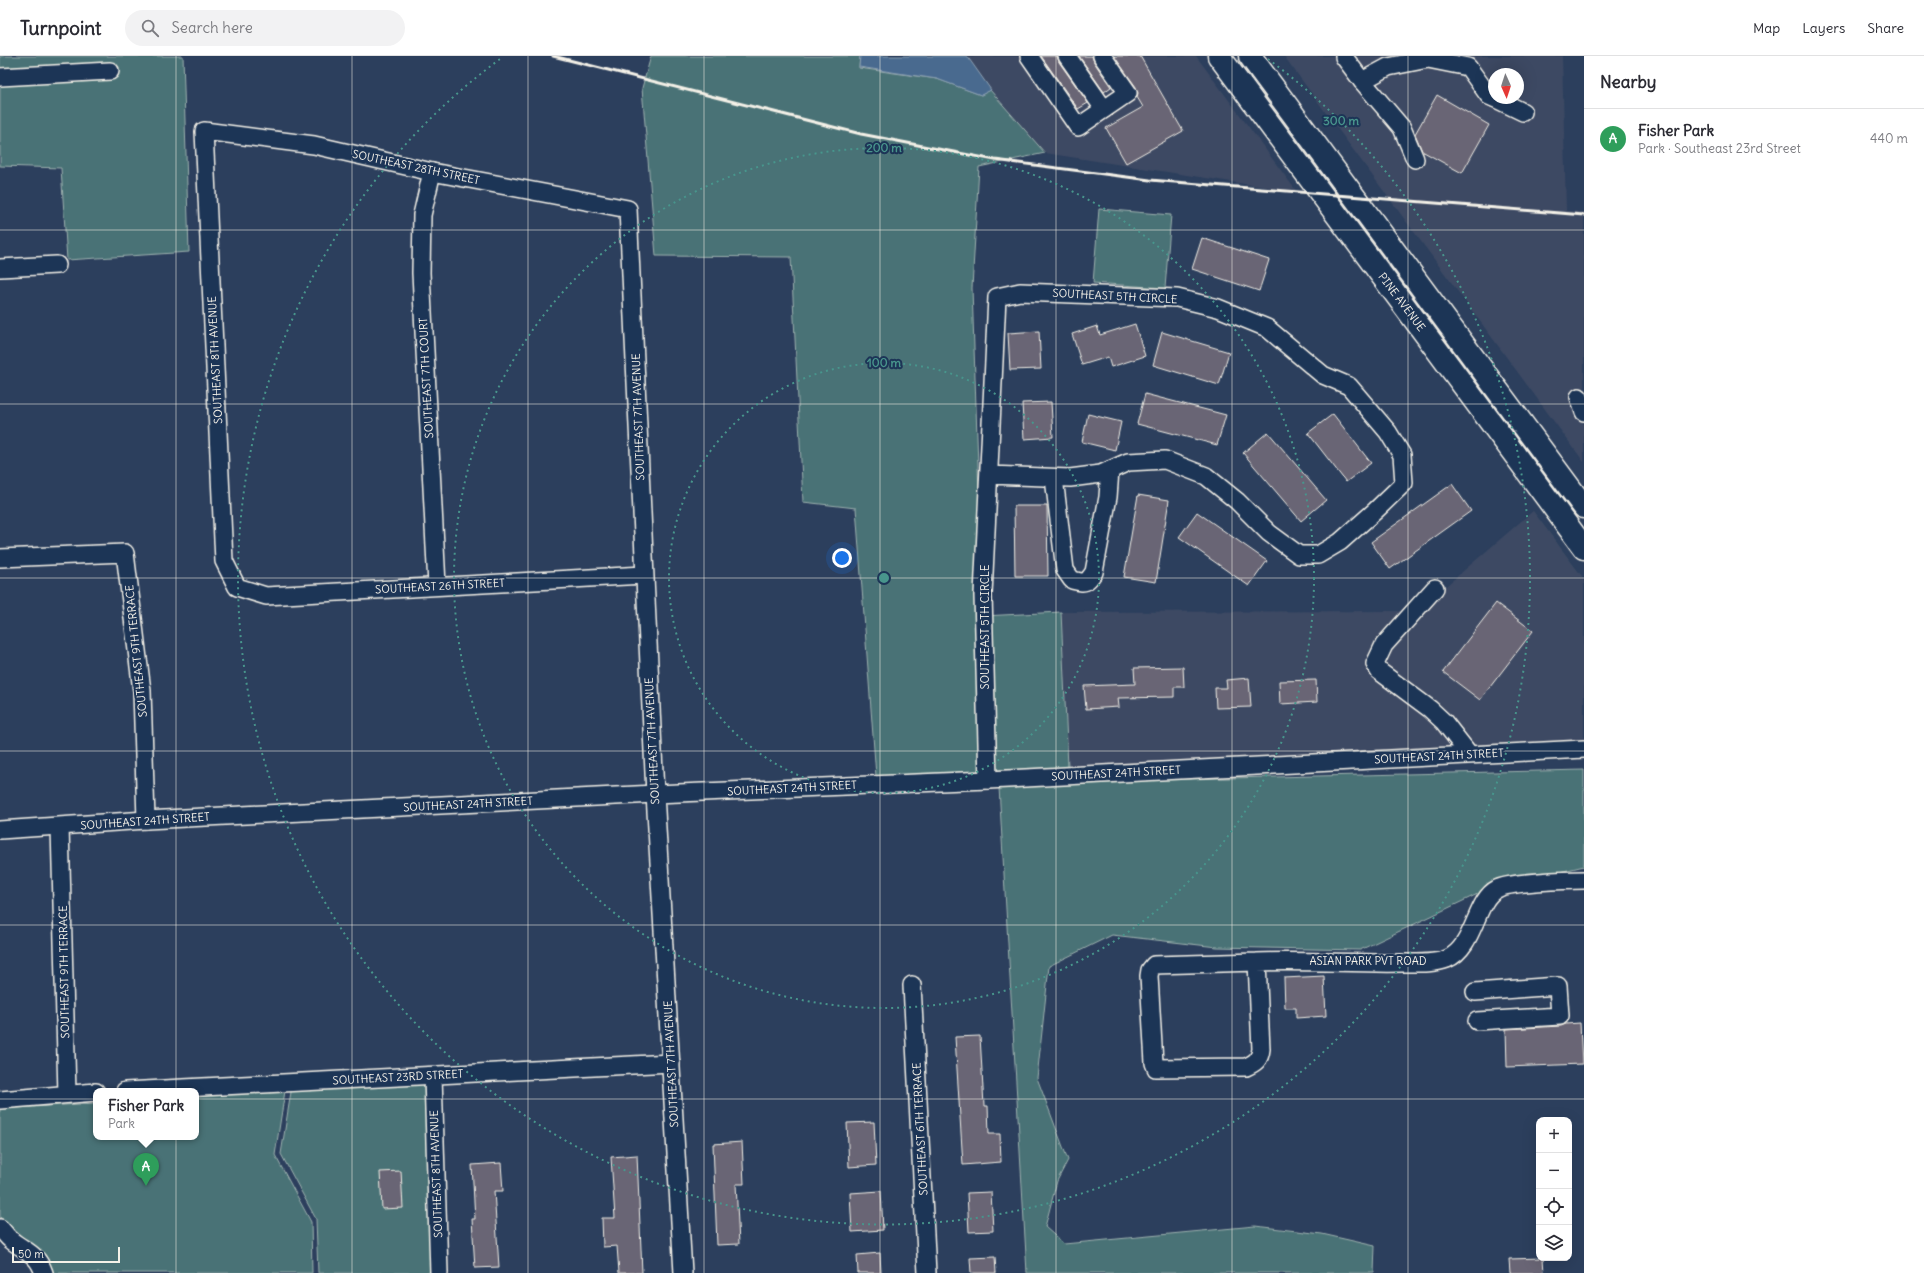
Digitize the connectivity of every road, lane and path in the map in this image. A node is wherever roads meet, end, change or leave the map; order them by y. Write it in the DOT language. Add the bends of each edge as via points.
graph roads {
  1 [pos="1029,56"];
  2 [pos="1067,56"];
  3 [pos="1102,56"];
  4 [pos="1219,56"];
  5 [pos="1250,56"];
  6 [pos="1344,57"];
  7 [pos="1428,58"];
  8 [pos="1467,62"];
  9 [pos="110,71"];
  10 [pos="0,78"];
  11 [pos="1362,81"];
  12 [pos="1488,93"];
  13 [pos="1506,104"];
  14 [pos="1104,109"];
  15 [pos="1523,112"];
  16 [pos="204,131"];
  17 [pos="1415,159"];
  18 [pos="432,172"];
  19 [pos="628,209"];
  20 [pos="57,265"];
  21 [pos="0,268"];
  22 [pos="1110,470"];
  23 [pos="989,475"];
  24 [pos="1054,478"];
  25 [pos="1584,507"];
  26 [pos="1584,548"];
  27 [pos="0,558"];
  28 [pos="644,574"];
  29 [pos="437,585"];
  30 [pos="237,587"];
  31 [pos="1435,588"];
  32 [pos="1584,749"];
  33 [pos="1470,754"];
  34 [pos="988,780"];
  35 [pos="655,794"];
  36 [pos="146,820"];
  37 [pos="60,826"];
  38 [pos="0,830"];
  39 [pos="1584,880"];
  40 [pos="1257,962"];
  41 [pos="912,985"];
  42 [pos="1475,992"];
  43 [pos="1477,1021"];
  44 [pos="671,1063"];
  45 [pos="433,1076"];
  46 [pos="187,1088"];
  47 [pos="93,1092"];
  48 [pos="67,1094"];
  49 [pos="0,1100"];
  50 [pos="0,1228"];
  51 [pos="44,1273"];
  52 [pos="439,1273"];
  53 [pos="683,1273"];
  54 [pos="927,1273"];
  1 -- 14 [label="street" via="1078,127"];
  2 -- 14 [label="street"];
  3 -- 14 [label="street" via="1128,93"];
  4 -- 26 [label="highway, PINE AVENUE"];
  5 -- 25 [label="highway"];
  6 -- 11 [label="street"];
  7 -- 8 [label="street"];
  7 -- 11 [label="street" via="1388,67"];
  8 -- 12 [label="street"];
  9 -- 10 [label="street"];
  11 -- 17 [label="street" via="1402,128"];
  13 -- 15 [label="street"];
  16 -- 18 [label="street, SOUTHEAST 28TH STREET" via="314,144"];
  16 -- 30 [label="street, SOUTHEAST 8TH AVENUE" via="224,561"];
  18 -- 19 [label="street, SOUTHEAST 28TH STREET"];
  18 -- 29 [label="street, SOUTHEAST 7TH COURT" via="422,215 421,273"];
  19 -- 28 [label="street, SOUTHEAST 7TH AVENUE"];
  20 -- 21 [label="street"];
  22 -- 23 [label="street, SOUTHEAST 5TH CIRCLE" via="1128,462 1165,460 1206,476 1299,556 1318,555 1340,542 1404,483 1402,455 1388,432 1349,386 1323,375 1267,328 1218,308 1177,298 1020,292 997,297"];
  22 -- 24 [label="street, SOUTHEAST 5TH CIRCLE" via="1101,474"];
  22 -- 24 [label="street" via="1108,497 1094,572 1088,581 1083,583 1072,580 1065,570"];
  23 -- 24 [label="street, SOUTHEAST 5TH CIRCLE"];
  23 -- 34 [label="street, SOUTHEAST 5TH CIRCLE" via="983,595"];
  27 -- 36 [label="street, SOUTHEAST 9TH TERRACE" via="124,553 142,691"];
  28 -- 29 [label="street, SOUTHEAST 26TH STREET"];
  28 -- 35 [label="street, SOUTHEAST 7TH AVENUE"];
  29 -- 30 [label="street, SOUTHEAST 26TH STREET" via="266,596"];
  31 -- 33 [label="street" via="1384,645 1375,664 1379,671 1444,722"];
  32 -- 33 [label="street, SOUTHEAST 24TH STREET"];
  33 -- 34 [label="street, SOUTHEAST 24TH STREET"];
  34 -- 35 [label="street, SOUTHEAST 24TH STREET"];
  35 -- 36 [label="street, SOUTHEAST 24TH STREET"];
  35 -- 44 [label="street, SOUTHEAST 7TH AVENUE"];
  36 -- 37 [label="street, SOUTHEAST 24TH STREET"];
  37 -- 38 [label="street, SOUTHEAST 24TH STREET"];
  37 -- 48 [label="street, SOUTHEAST 9TH TERRACE"];
  39 -- 40 [label="street, ASIAN PARK PVT ROAD" via="1510,885 1497,889 1487,898 1463,946 1447,960 1382,963"];
  40 -- 40 [label="street, ASIAN PARK PVT ROAD" via="1262,1049 1256,1062 1246,1068 1156,1068 1150,970 1154,966"];
  41 -- 54 [label="street, SOUTHEAST 6TH TERRACE"];
  42 -- 43 [label="street" via="1558,986 1560,1016"];
  44 -- 45 [label="street, SOUTHEAST 23RD STREET"];
  44 -- 53 [label="street, SOUTHEAST 7TH AVENUE"];
  45 -- 46 [label="street, SOUTHEAST 23RD STREET"];
  45 -- 52 [label="street, SOUTHEAST 8TH AVENUE"];
  47 -- 48 [label="street"];
  48 -- 49 [label="street"];
  50 -- 51 [label="street" via="11,1240 32,1253 41,1263"];
}
